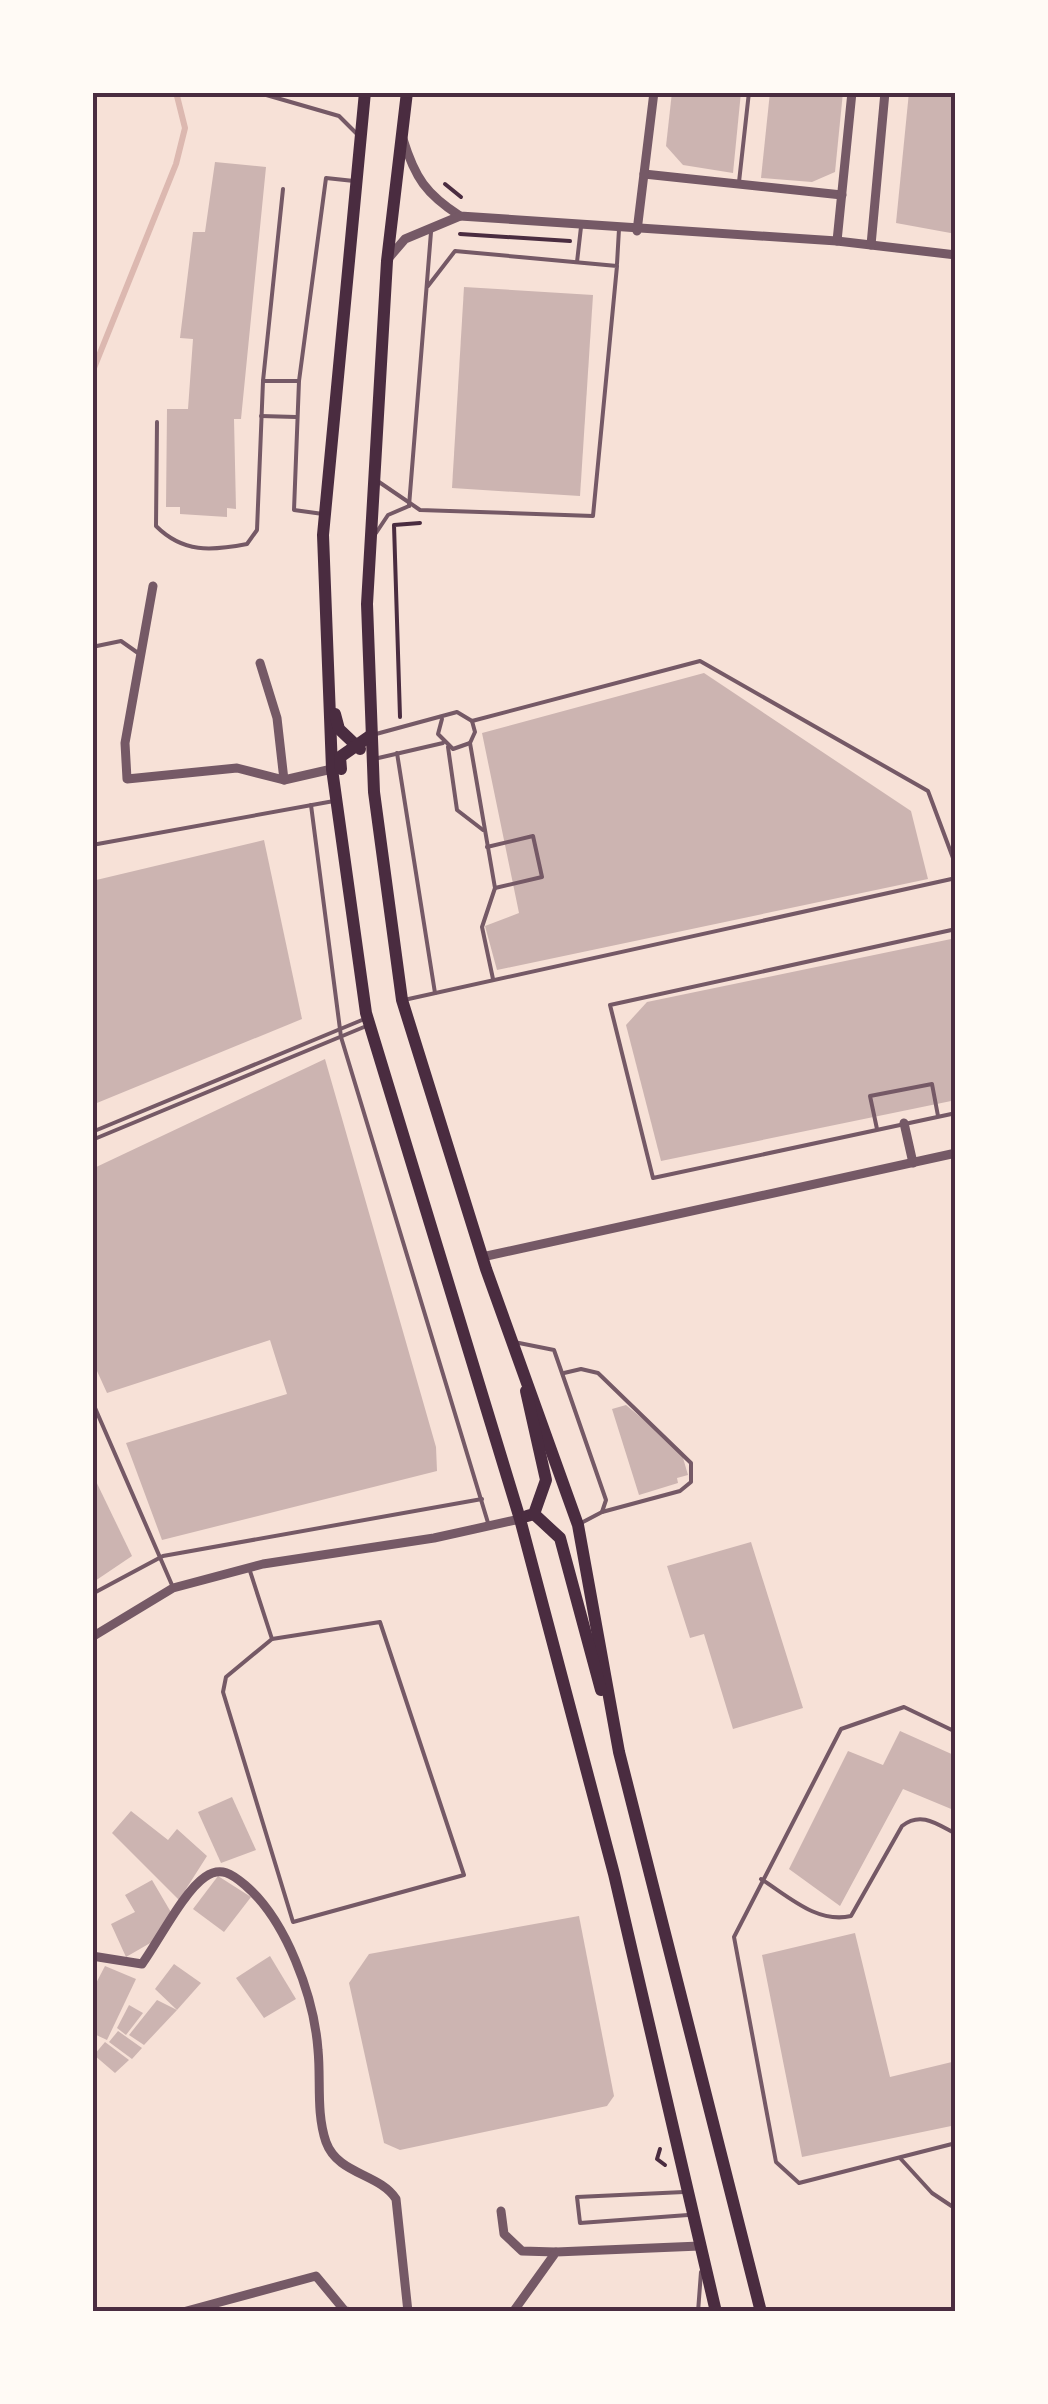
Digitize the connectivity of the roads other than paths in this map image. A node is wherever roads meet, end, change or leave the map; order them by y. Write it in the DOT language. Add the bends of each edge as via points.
graph roads {
  1 [pos="232,92"];
  2 [pos="364,92"];
  3 [pos="406,92"];
  4 [pos="654,92"];
  5 [pos="748,92"];
  6 [pos="852,92"];
  7 [pos="885,92"];
  8 [pos="401,134"];
  9 [pos="360,137"];
  10 [pos="644,174"];
  11 [pos="356,181"];
  12 [pos="739,184"];
  13 [pos="283,189"];
  14 [pos="842,195"];
  15 [pos="460,216"];
  16 [pos="581,226"];
  17 [pos="619,229"];
  18 [pos="431,230"];
  19 [pos="637,230"];
  20 [pos="837,241"];
  21 [pos="870,245"];
  22 [pos="956,254"];
  23 [pos="387,260"];
  24 [pos="577,262"];
  25 [pos="617,266"];
  26 [pos="428,286"];
  27 [pos="263,380"];
  28 [pos="299,381"];
  29 [pos="260,416"];
  30 [pos="297,417"];
  31 [pos="158,422"];
  32 [pos="373,463"];
  33 [pos="409,506"];
  34 [pos="323,514"];
  35 [pos="368,545"];
  36 [pos="153,586"];
  37 [pos="92,646"];
  38 [pos="138,654"];
  39 [pos="260,663"];
  40 [pos="328,692"];
  41 [pos="445,716"];
  42 [pos="472,721"];
  43 [pos="370,736"];
  44 [pos="470,743"];
  45 [pos="356,745"];
  46 [pos="445,745"];
  47 [pos="396,753"];
  48 [pos="372,759"];
  49 [pos="332,769"];
  50 [pos="284,780"];
  51 [pos="311,805"];
  52 [pos="337,808"];
  53 [pos="483,830"];
  54 [pos="92,845"];
  55 [pos="487,847"];
  56 [pos="956,866"];
  57 [pos="956,878"];
  58 [pos="495,888"];
  59 [pos="956,929"];
  60 [pos="493,980"];
  61 [pos="435,993"];
  62 [pos="402,1000"];
  63 [pos="368,1022"];
  64 [pos="340,1028"];
  65 [pos="342,1037"];
  66 [pos="956,1113"];
  67 [pos="938,1116"];
  68 [pos="904,1123"];
  69 [pos="877,1129"];
  70 [pos="92,1132"];
  71 [pos="92,1140"];
  72 [pos="956,1153"];
  73 [pos="912,1162"];
  74 [pos="482,1257"];
  75 [pos="514,1342"];
  76 [pos="525,1372"];
  77 [pos="564,1374"];
  78 [pos="92,1401"];
  79 [pos="482,1500"];
  80 [pos="602,1512"];
  81 [pos="527,1516"];
  82 [pos="578,1525"];
  83 [pos="489,1526"];
  84 [pos="163,1556"];
  85 [pos="249,1568"];
  86 [pos="173,1588"];
  87 [pos="92,1594"];
  88 [pos="92,1637"];
  89 [pos="272,1639"];
  90 [pos="956,1732"];
  91 [pos="619,1752"];
  92 [pos="956,1834"];
  93 [pos="761,1879"];
  94 [pos="93,1958"];
  95 [pos="956,2143"];
  96 [pos="900,2158"];
  97 [pos="687,2192"];
  98 [pos="956,2208"];
  99 [pos="501,2211"];
  100 [pos="692,2215"];
  101 [pos="556,2252"];
  102 [pos="702,2253"];
  103 [pos="183,2312"];
  104 [pos="353,2312"];
  105 [pos="408,2312"];
  106 [pos="513,2312"];
  107 [pos="698,2312"];
  108 [pos="716,2312"];
  109 [pos="761,2312"];
  1 -- 9 [label="lane" via="256,92 339,116"];
  2 -- 9 [label="main road"];
  3 -- 8 [label="main road"];
  4 -- 10 [label="street"];
  5 -- 12 [label="lane"];
  6 -- 14 [label="street"];
  7 -- 21 [label="street"];
  8 -- 15 [label="street" via="415,177 428,195"];
  8 -- 23 [label="main road"];
  9 -- 11 [label="main road"];
  10 -- 12 [label="street"];
  10 -- 19 [label="street"];
  11 -- 28 [label="lane" via="326,178"];
  11 -- 34 [label="main road"];
  12 -- 14 [label="street"];
  13 -- 27 [label="lane"];
  14 -- 20 [label="street"];
  15 -- 16 [label="street"];
  15 -- 18 [label="street"];
  16 -- 17 [label="street"];
  16 -- 24 [label="lane"];
  17 -- 19 [label="street"];
  17 -- 25 [label="lane"];
  18 -- 23 [label="street" via="405,239"];
  18 -- 26 [label="lane"];
  19 -- 20 [label="street"];
  20 -- 21 [label="street"];
  21 -- 22 [label="street"];
  23 -- 32 [label="main road"];
  24 -- 25 [label="lane"];
  24 -- 26 [label="lane" via="455,251"];
  25 -- 33 [label="lane" via="593,516"];
  26 -- 33 [label="lane"];
  27 -- 28 [label="lane"];
  27 -- 29 [label="lane"];
  28 -- 30 [label="lane"];
  29 -- 30 [label="lane"];
  29 -- 31 [label="lane" via="257,530 247,544 217,550 182,547 156,526"];
  30 -- 34 [label="lane" via="294,510"];
  32 -- 33 [label="lane" via="379,483"];
  32 -- 35 [label="main road"];
  33 -- 35 [label="lane" via="388,515"];
  34 -- 40 [label="main road"];
  35 -- 43 [label="main road"];
  36 -- 38 [label="street"];
  37 -- 38 [label="lane" via="122,640"];
  38 -- 50 [label="street" via="125,742 127,779 237,768"];
  39 -- 50 [label="street" via="277,718"];
  40 -- 45 [label="main road" via="340,730"];
  40 -- 49 [label="main road"];
  41 -- 42 [label="lane" via="457,712"];
  41 -- 43 [label="lane"];
  41 -- 46 [label="lane" via="438,729"];
  42 -- 44 [label="lane"];
  42 -- 56 [label="lane" via="700,661 928,791"];
  43 -- 45 [label="main road"];
  43 -- 48 [label="main road"];
  44 -- 46 [label="lane"];
  44 -- 53 [label="lane"];
  45 -- 48 [label="main road"];
  45 -- 52 [label="main road" via="340,757 343,800"];
  46 -- 47 [label="lane"];
  46 -- 53 [label="lane" via="457,810"];
  47 -- 48 [label="lane"];
  47 -- 61 [label="lane"];
  48 -- 62 [label="main road"];
  49 -- 50 [label="street"];
  49 -- 52 [label="main road"];
  51 -- 52 [label="lane"];
  51 -- 54 [label="lane"];
  51 -- 64 [label="lane"];
  52 -- 63 [label="main road"];
  53 -- 55 [label="lane"];
  55 -- 58 [label="lane"];
  55 -- 58 [label="lane" via="532,836 542,876"];
  57 -- 60 [label="lane"];
  58 -- 60 [label="lane" via="482,927"];
  59 -- 69 [label="lane" via="610,1005 652,1178"];
  60 -- 61 [label="lane"];
  61 -- 62 [label="lane"];
  62 -- 74 [label="main road"];
  63 -- 64 [label="lane"];
  63 -- 65 [label="lane"];
  63 -- 81 [label="main road"];
  64 -- 65 [label="lane"];
  64 -- 70 [label="lane"];
  65 -- 71 [label="lane"];
  65 -- 79 [label="lane"];
  66 -- 67 [label="lane"];
  67 -- 68 [label="lane"];
  67 -- 69 [label="lane" via="932,1084 870,1096"];
  68 -- 69 [label="lane"];
  68 -- 73 [label="street"];
  72 -- 73 [label="street"];
  73 -- 74 [label="street"];
  74 -- 75 [label="main road"];
  75 -- 76 [label="main road"];
  75 -- 77 [label="lane" via="554,1350"];
  76 -- 81 [label="main road" via="546,1480"];
  76 -- 82 [label="main road"];
  77 -- 80 [label="lane" via="606,1500"];
  77 -- 80 [label="lane" via="598,1374 691,1463 692,1482 680,1491"];
  78 -- 84 [label="lane"];
  79 -- 83 [label="lane"];
  79 -- 84 [label="lane"];
  80 -- 82 [label="lane"];
  81 -- 83 [label="street"];
  81 -- 91 [label="main road" via="560,1538"];
  81 -- 97 [label="main road"];
  82 -- 91 [label="main road"];
  83 -- 85 [label="street"];
  84 -- 86 [label="lane"];
  84 -- 87 [label="lane"];
  85 -- 86 [label="street"];
  85 -- 89 [label="lane"];
  86 -- 88 [label="street"];
  89 -- 89 [label="lane" via="380,1622 464,1875 293,1922 223,1692 226,1676"];
  90 -- 93 [label="lane" via="904,1707 841,1730"];
  91 -- 109 [label="main road"];
  92 -- 93 [label="lane" via="924,1818 902,1826 851,1916 820,1916"];
  93 -- 96 [label="lane" via="734,1937 776,2162 799,2182"];
  94 -- 105 [label="street" via="142,1964 200,1880 215,1871 231,1873 266,1903 310,2006 322,2129 330,2150 396,2199"];
  95 -- 96 [label="lane"];
  96 -- 98 [label="lane"];
  97 -- 100 [label="main road"];
  97 -- 100 [label="lane" via="577,2197 580,2223"];
  99 -- 101 [label="street" via="504,2234 522,2251"];
  100 -- 102 [label="main road"];
  101 -- 102 [label="street"];
  101 -- 106 [label="street"];
  102 -- 107 [label="lane"];
  102 -- 108 [label="main road"];
  103 -- 104 [label="street" via="316,2276"];
}
